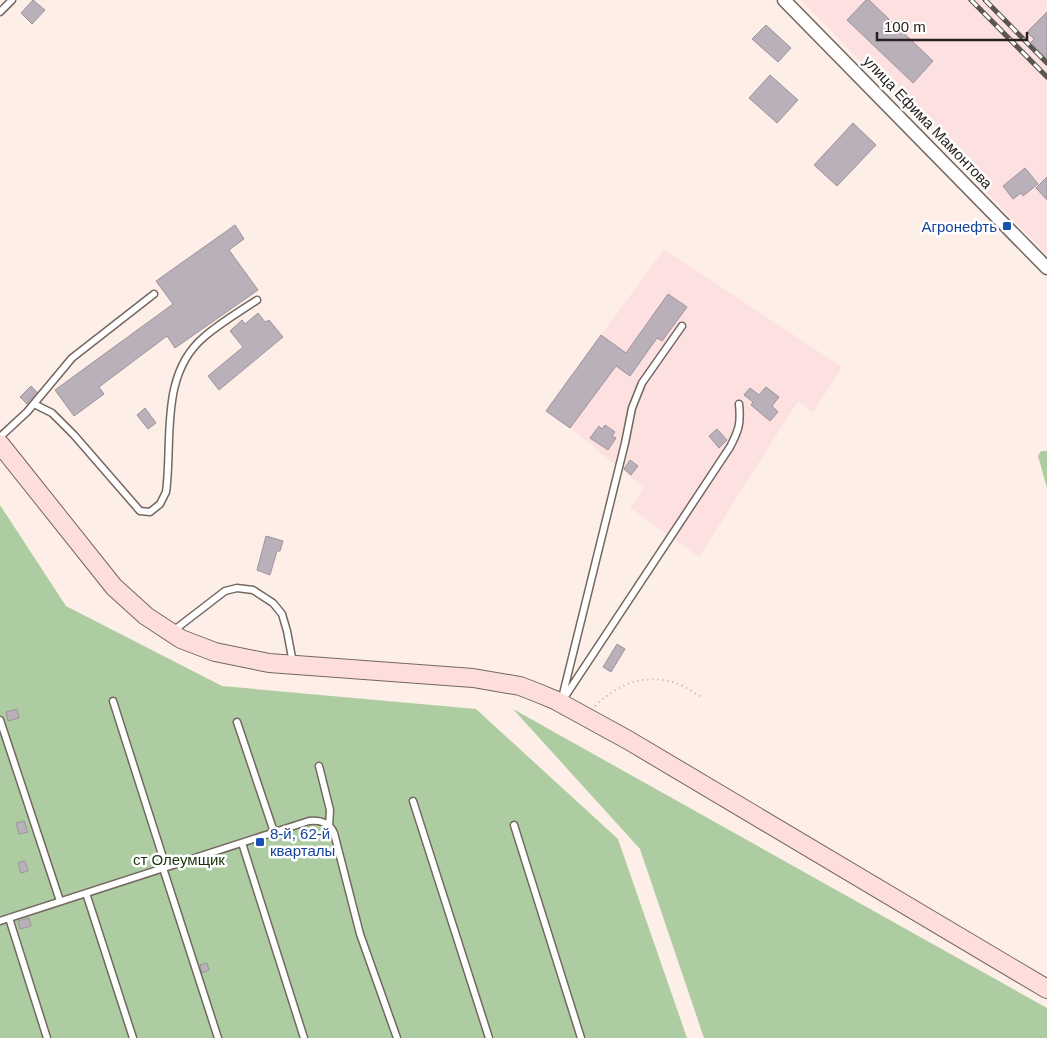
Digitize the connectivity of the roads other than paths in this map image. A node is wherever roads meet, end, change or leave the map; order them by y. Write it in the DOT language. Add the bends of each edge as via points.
graph roads {
  1 [pos="12,0"];
  2 [pos="784,0"];
  3 [pos="0,12"];
  4 [pos="1047,268"];
  5 [pos="154,294"];
  6 [pos="257,300"];
  7 [pos="682,326"];
  8 [pos="34,404"];
  9 [pos="740,404"];
  10 [pos="0,436"];
  11 [pos="0,444"];
  12 [pos="170,633"];
  13 [pos="294,665"];
  14 [pos="113,701"];
  15 [pos="561,703"];
  16 [pos="0,720"];
  17 [pos="237,722"];
  18 [pos="318,766"];
  19 [pos="414,801"];
  20 [pos="514,824"];
  21 [pos="329,826"];
  22 [pos="274,832"];
  23 [pos="242,843"];
  24 [pos="165,867"];
  25 [pos="86,893"];
  26 [pos="60,901"];
  27 [pos="9,918"];
  28 [pos="0,921"];
  29 [pos="1047,989"];
  30 [pos="47,1038"];
  31 [pos="133,1038"];
  32 [pos="218,1038"];
  33 [pos="304,1038"];
  34 [pos="396,1038"];
  35 [pos="489,1038"];
  36 [pos="581,1038"];
  1 -- 3 [label="lane"];
  2 -- 4 [label="street, улица Ефима Мамонтова"];
  5 -- 8 [label="lane" via="72,358"];
  6 -- 8 [label="lane" via="203,338 182,365 172,397 166,492 160,504 150,512 140,512 74,435 52,413"];
  7 -- 15 [label="lane" via="642,384 632,408"];
  8 -- 10 [label="lane"];
  9 -- 15 [label="lane" via="739,430 730,447"];
  11 -- 12 [label="street" via="114,587"];
  12 -- 13 [label="street" via="215,652"];
  12 -- 13 [label="lane" via="225,591 237,588 253,590 273,603 282,614"];
  13 -- 15 [label="street" via="498,681 520,686"];
  14 -- 24 [label="lane"];
  15 -- 29 [label="street"];
  16 -- 26 [label="lane"];
  17 -- 22 [label="lane"];
  18 -- 21 [label="lane" via="330,810"];
  19 -- 35 [label="lane"];
  20 -- 36 [label="lane"];
  21 -- 22 [label="lane" via="309,821"];
  21 -- 34 [label="lane" via="334,833 360,934"];
  22 -- 23 [label="lane"];
  23 -- 24 [label="lane"];
  23 -- 33 [label="lane"];
  24 -- 25 [label="lane"];
  24 -- 32 [label="lane"];
  25 -- 26 [label="lane"];
  25 -- 31 [label="lane"];
  26 -- 27 [label="lane"];
  27 -- 28 [label="lane"];
  27 -- 30 [label="lane"];
}
